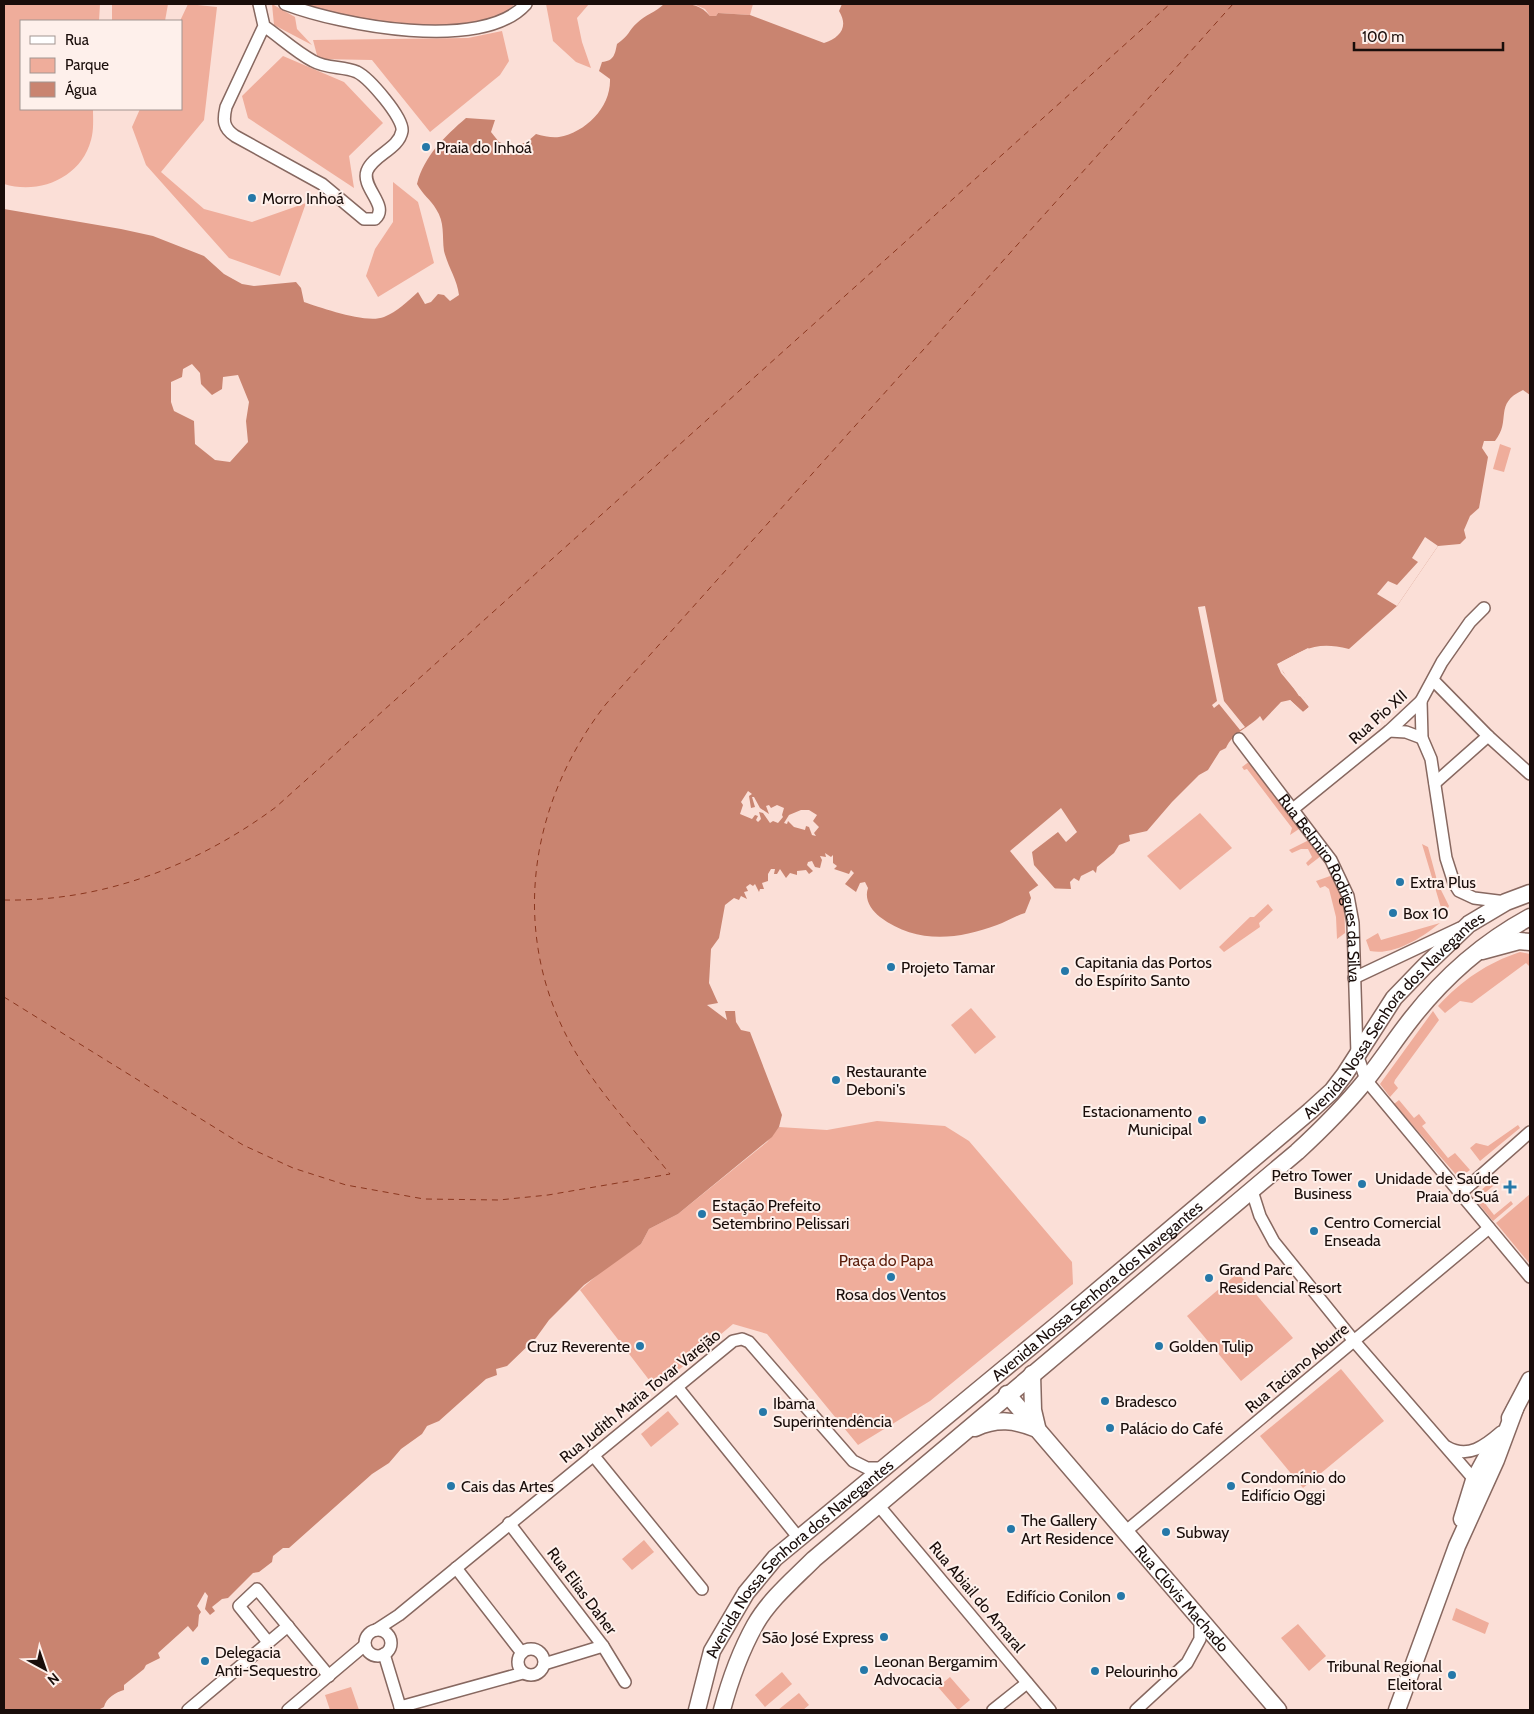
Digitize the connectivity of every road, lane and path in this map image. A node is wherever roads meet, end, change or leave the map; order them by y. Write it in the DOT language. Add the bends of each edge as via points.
graph roads {
  1 [pos="259,4"];
  2 [pos="285,4"];
  3 [pos="526,4"];
  4 [pos="264,26"];
  5 [pos="1484,608"];
  6 [pos="1433,680"];
  7 [pos="1421,701"];
  8 [pos="1390,731"];
  9 [pos="1488,736"];
  10 [pos="1422,738"];
  11 [pos="1240,739"];
  12 [pos="1530,774"];
  13 [pos="1435,783"];
  14 [pos="1293,809"];
  15 [pos="1530,893"];
  16 [pos="1506,902"];
  17 [pos="1530,911"];
  18 [pos="1530,917"];
  19 [pos="1469,924"];
  20 [pos="1530,942"];
  21 [pos="1475,952"];
  22 [pos="1354,978"];
  23 [pos="1357,1054"];
  24 [pos="1366,1080"];
  25 [pos="1530,1132"];
  26 [pos="1252,1191"];
  27 [pos="1461,1193"];
  28 [pos="1489,1228"];
  29 [pos="1530,1277"];
  30 [pos="1057,1325"];
  31 [pos="1354,1341"];
  32 [pos="1032,1374"];
  33 [pos="1530,1380"];
  34 [pos="677,1387"];
  35 [pos="1007,1394"];
  36 [pos="1515,1409"];
  37 [pos="1038,1429"];
  38 [pos="966,1431"];
  39 [pos="1501,1432"];
  40 [pos="1443,1444"];
  41 [pos="593,1456"];
  42 [pos="882,1468"];
  43 [pos="1478,1485"];
  44 [pos="879,1506"];
  45 [pos="509,1523"];
  46 [pos="1126,1532"];
  47 [pos="798,1537"];
  48 [pos="456,1568"];
  49 [pos="702,1589"];
  50 [pos="399,1615"];
  51 [pos="1200,1619"];
  52 [pos="288,1626"];
  53 [pos="376,1630"];
  54 [pos="391,1641"];
  55 [pos="268,1642"];
  56 [pos="365,1645"];
  57 [pos="603,1646"];
  58 [pos="522,1653"];
  59 [pos="384,1654"];
  60 [pos="544,1664"];
  61 [pos="523,1673"];
  62 [pos="329,1676"];
  63 [pos="625,1682"];
  64 [pos="1028,1682"];
  65 [pos="401,1709"];
  66 [pos="188,1710"];
  67 [pos="288,1710"];
  68 [pos="697,1710"];
  69 [pos="722,1710"];
  70 [pos="993,1710"];
  71 [pos="1050,1710"];
  72 [pos="1136,1710"];
  73 [pos="1278,1710"];
  74 [pos="1397,1710"];
  1 -- 4 [label="street"];
  2 -- 3 [label="street" via="353,22 450,32 500,21"];
  4 -- 4 [label="street" via="315,63 355,71 365,77 399,119 402,130 398,140 370,166 367,174 367,183 380,208 376,219 364,219 322,184 226,128 223,118 226,107"];
  5 -- 6 [label="street, Rua Pio XII" via="1470,622"];
  6 -- 7 [label="street, Rua Pio XII"];
  6 -- 9 [label="street"];
  7 -- 8 [label="street, Rua Pio XII"];
  7 -- 10 [label="street"];
  8 -- 10 [label="street"];
  8 -- 14 [label="street, Rua Pio XII"];
  9 -- 12 [label="street"];
  9 -- 13 [label="street"];
  10 -- 13 [label="street" via="1431,759"];
  11 -- 14 [label="street, Rua Belmiro Rodrigues da Silva"];
  13 -- 16 [label="street" via="1446,858 1454,883 1459,890 1474,898"];
  14 -- 22 [label="street, Rua Belmiro Rodrigues da Silva" via="1338,871 1348,896 1353,923"];
  15 -- 16 [label="main road, Avenida Nossa Senhora dos Navegantes"];
  16 -- 17 [label="main road"];
  16 -- 19 [label="main road, Avenida Nossa Senhora dos Navegantes"];
  18 -- 21 [label="main road, Avenida Nossa Senhora dos Navegantes" via="1500,933"];
  19 -- 22 [label="street"];
  19 -- 23 [label="main road, Avenida Nossa Senhora dos Navegantes" via="1394,998"];
  20 -- 21 [label="main road" via="1519,941"];
  21 -- 24 [label="main road, Avenida Nossa Senhora dos Navegantes" via="1428,998"];
  22 -- 23 [label="street, Rua Belmiro Rodrigues da Silva"];
  23 -- 24 [label="street, Rua Belmiro Rodrigues da Silva"];
  23 -- 30 [label="main road, Avenida Nossa Senhora dos Navegantes" via="1332,1091 1310,1111"];
  24 -- 26 [label="main road, Avenida Nossa Senhora dos Navegantes" via="1332,1120"];
  24 -- 27 [label="street"];
  25 -- 27 [label="street"];
  26 -- 31 [label="street" via="1260,1216 1274,1242"];
  26 -- 32 [label="main road, Avenida Nossa Senhora dos Navegantes"];
  27 -- 28 [label="street"];
  28 -- 29 [label="street"];
  28 -- 31 [label="street, Rua Taciano Aburre"];
  30 -- 35 [label="main road" via="1018,1369"];
  30 -- 42 [label="main road, Avenida Nossa Senhora dos Navegantes"];
  31 -- 40 [label="street"];
  31 -- 46 [label="street, Rua Taciano Aburre"];
  32 -- 35 [label="main road, Avenida Nossa Senhora dos Navegantes"];
  32 -- 37 [label="main road" via="1033,1410"];
  33 -- 36 [label="main road"];
  34 -- 41 [label="street, Rua Judith Maria Tovar Varejão"];
  34 -- 42 [label="street, Rua Judith Maria Tovar Varejão" via="733,1341 742,1339 749,1342 853,1461 867,1468"];
  34 -- 47 [label="street"];
  35 -- 37 [label="main road, Rua Clóvis Machado"];
  35 -- 38 [label="main road, Avenida Nossa Senhora dos Navegantes"];
  36 -- 39 [label="main road"];
  36 -- 43 [label="main road"];
  37 -- 38 [label="main road" via="1022,1423 995,1421"];
  37 -- 46 [label="main road, Rua Clóvis Machado"];
  38 -- 44 [label="main road, Avenida Nossa Senhora dos Navegantes"];
  39 -- 40 [label="street" via="1470,1452 1460,1452"];
  39 -- 43 [label="main road"];
  40 -- 43 [label="street"];
  41 -- 45 [label="street, Rua Judith Maria Tovar Varejão"];
  41 -- 49 [label="street"];
  42 -- 47 [label="main road, Avenida Nossa Senhora dos Navegantes"];
  43 -- 74 [label="main road"];
  44 -- 64 [label="street, Rua Abiail do Amaral"];
  44 -- 69 [label="main road, Avenida Nossa Senhora dos Navegantes" via="814,1559 756,1623 733,1670"];
  45 -- 48 [label="street, Rua Judith Maria Tovar Varejão"];
  45 -- 57 [label="street, Rua Elias Daher"];
  46 -- 51 [label="main road, Rua Clóvis Machado"];
  47 -- 68 [label="main road, Avenida Nossa Senhora dos Navegantes" via="775,1558 746,1593 712,1651"];
  48 -- 50 [label="street, Rua Judith Maria Tovar Varejão"];
  48 -- 58 [label="street"];
  50 -- 53 [label="street, Rua Judith Maria Tovar Varejão"];
  50 -- 54 [label="street"];
  51 -- 72 [label="street" via="1200,1639 1187,1663"];
  51 -- 73 [label="main road, Rua Clóvis Machado"];
  52 -- 55 [label="street"];
  52 -- 55 [label="street" via="257,1590 239,1606"];
  52 -- 62 [label="street"];
  53 -- 54 [label="street" via="387,1633"];
  53 -- 56 [label="street" via="369,1634"];
  54 -- 59 [label="street"];
  55 -- 66 [label="street"];
  56 -- 59 [label="street" via="371,1653"];
  56 -- 62 [label="street"];
  57 -- 60 [label="street"];
  57 -- 63 [label="street, Rua Elias Daher"];
  58 -- 60 [label="street" via="536,1650 542,1655"];
  58 -- 61 [label="street" via="518,1661"];
  59 -- 65 [label="street"];
  60 -- 61 [label="street" via="534,1675"];
  61 -- 65 [label="street"];
  62 -- 67 [label="street"];
  64 -- 70 [label="street"];
  64 -- 71 [label="street, Rua Abiail do Amaral"];
}
